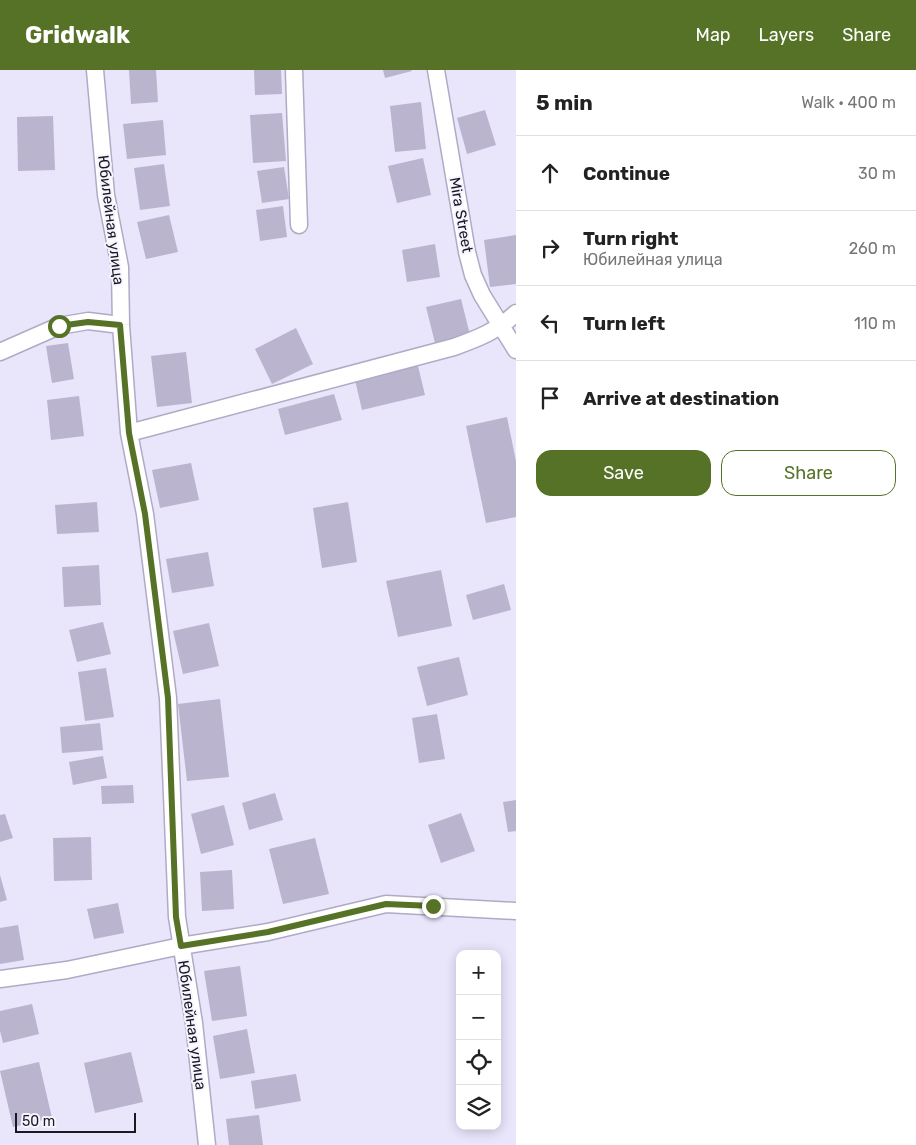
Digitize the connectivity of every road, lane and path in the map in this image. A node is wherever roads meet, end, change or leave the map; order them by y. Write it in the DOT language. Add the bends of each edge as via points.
graph roads {
  1 [pos="95,70"];
  2 [pos="294,70"];
  3 [pos="436,70"];
  4 [pos="299,225"];
  5 [pos="516,313"];
  6 [pos="120,325"];
  7 [pos="502,326"];
  8 [pos="516,350"];
  9 [pos="0,352"];
  10 [pos="129,433"];
  11 [pos="516,911"];
  12 [pos="181,946"];
  13 [pos="0,979"];
  14 [pos="207,1145"];
  1 -- 6 [label="street, Юбилейная улица" via="106,195 120,267"];
  2 -- 4 [label="street"];
  3 -- 7 [label="street, Mira Street" via="469,260 482,296"];
  5 -- 7 [label="street"];
  6 -- 9 [label="street" via="88,322 59,326"];
  6 -- 10 [label="street, Юбилейная улица"];
  7 -- 8 [label="street, Mira Street"];
  7 -- 10 [label="street" via="454,347"];
  10 -- 12 [label="street, Юбилейная улица" via="145,514 168,698 176,917"];
  11 -- 12 [label="street" via="386,904 268,932"];
  12 -- 13 [label="street" via="67,970"];
  12 -- 14 [label="street, Юбилейная улица" via="194,1023"];
}
